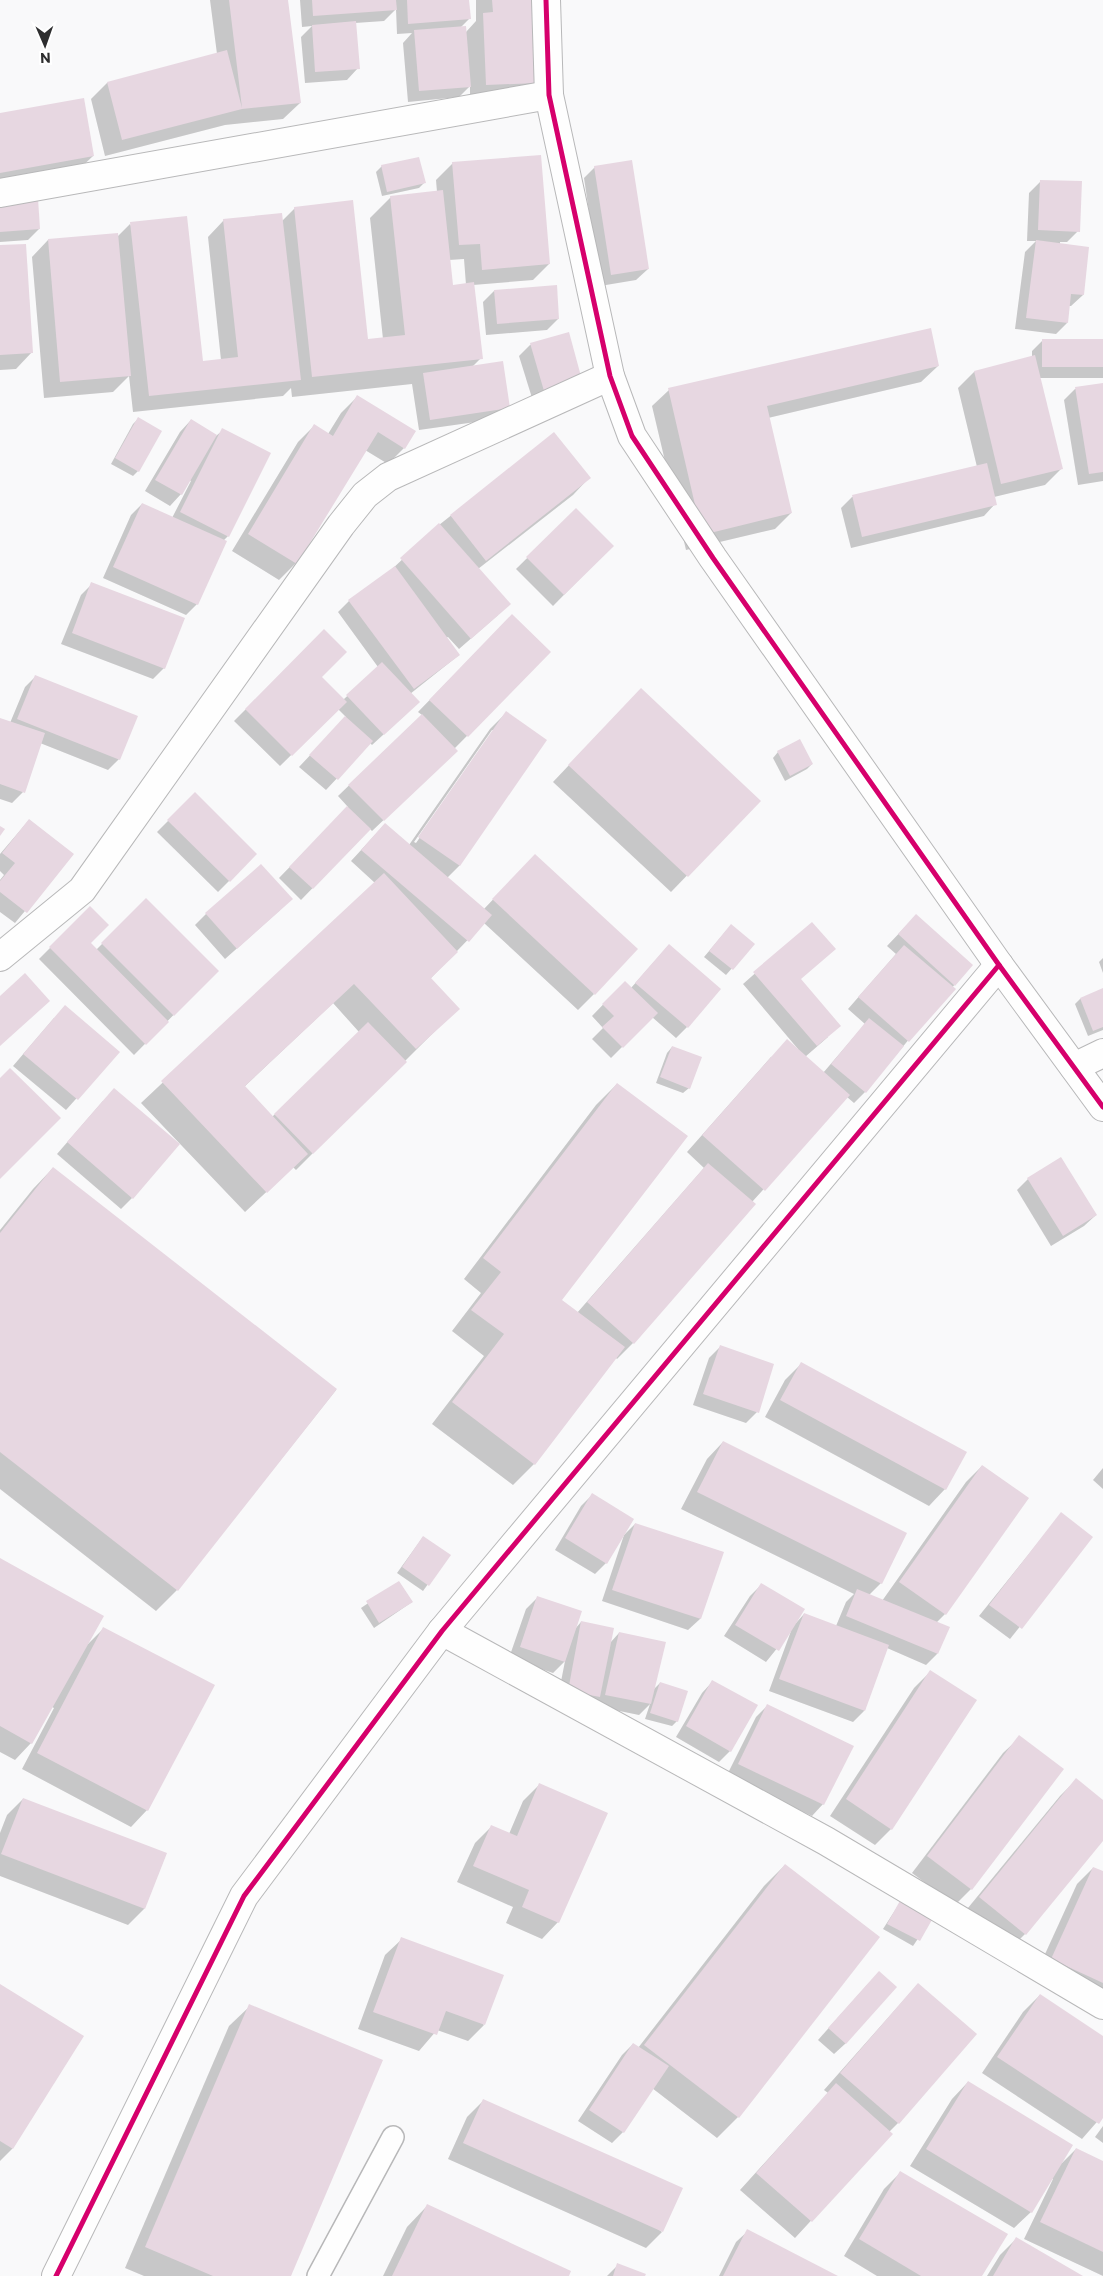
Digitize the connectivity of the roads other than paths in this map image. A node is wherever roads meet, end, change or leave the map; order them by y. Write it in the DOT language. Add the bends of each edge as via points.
graph roads {
  1 [pos="546,0"];
  2 [pos="549,95"];
  3 [pos="0,192"];
  4 [pos="610,376"];
  5 [pos="0,957"];
  6 [pos="999,965"];
  7 [pos="1103,1052"];
  8 [pos="1074,1067"];
  9 [pos="1103,1107"];
  10 [pos="442,1631"];
  11 [pos="1103,2005"];
  12 [pos="393,2137"];
  13 [pos="56,2276"];
  14 [pos="318,2276"];
  1 -- 2 [label="street"];
  2 -- 3 [label="street"];
  2 -- 4 [label="street"];
  4 -- 5 [label="street" via="388,477 365,495 82,890"];
  4 -- 6 [label="street" via="632,436 713,558"];
  6 -- 8 [label="street"];
  6 -- 10 [label="street"];
  7 -- 8 [label="street"];
  8 -- 9 [label="street"];
  10 -- 11 [label="street" via="826,1841"];
  10 -- 13 [label="street" via="244,1896"];
  12 -- 14 [label="lane"];
}
